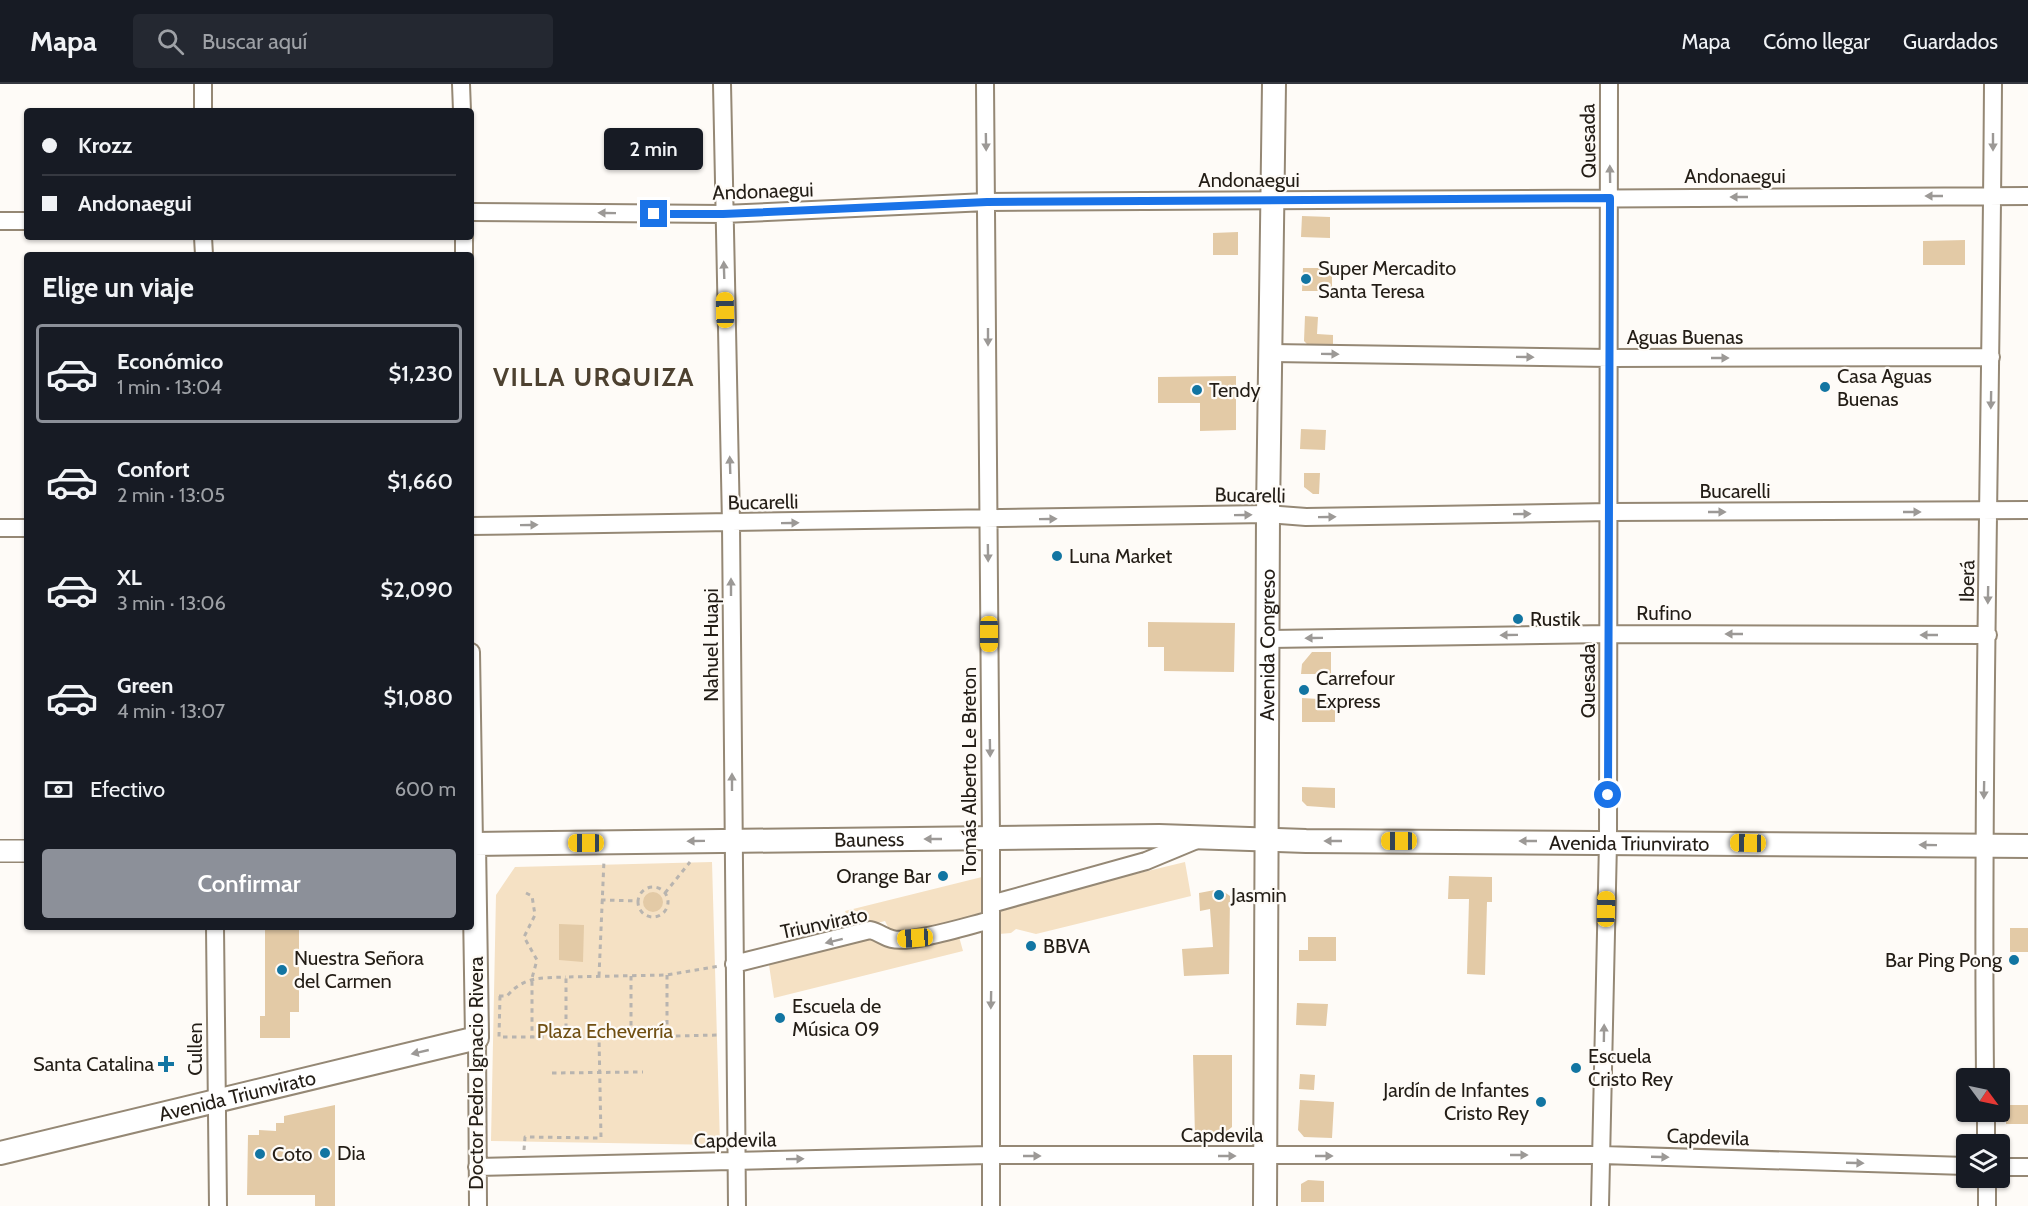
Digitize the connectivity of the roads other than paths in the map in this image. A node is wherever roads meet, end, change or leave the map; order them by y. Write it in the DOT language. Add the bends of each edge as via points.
graph roads {
  1 [pos="203,84"];
  2 [pos="461,84"];
  3 [pos="722,84"];
  4 [pos="986,84"];
  5 [pos="1274,84"];
  6 [pos="1609,84"];
  7 [pos="1993,84"];
  8 [pos="203,108"];
  9 [pos="462,108"];
  10 [pos="1992,196"];
  11 [pos="2028,196"];
  12 [pos="1610,198"];
  13 [pos="1271,201"];
  14 [pos="987,202"];
  15 [pos="474,212"];
  16 [pos="723,214"];
  17 [pos="0,221"];
  18 [pos="24,221"];
  19 [pos="1272,353"];
  20 [pos="1991,357"];
  21 [pos="1609,358"];
  22 [pos="2028,510"];
  23 [pos="1610,512"];
  24 [pos="1989,512"];
  25 [pos="1268,514"];
  26 [pos="988,520"];
  27 [pos="731,524"];
  28 [pos="474,526"];
  29 [pos="0,528"];
  30 [pos="24,528"];
  31 [pos="1609,634"];
  32 [pos="1988,635"];
  33 [pos="1268,639"];
  34 [pos="1202,837"];
  35 [pos="991,838"];
  36 [pos="732,840"];
  37 [pos="1268,840"];
  38 [pos="1608,842"];
  39 [pos="474,844"];
  40 [pos="1983,845"];
  41 [pos="2028,846"];
  42 [pos="0,851"];
  43 [pos="24,851"];
  44 [pos="474,895"];
  45 [pos="991,912"];
  46 [pos="215,930"];
  47 [pos="734,964"];
  48 [pos="477,1038"];
  49 [pos="1985,1068"];
  50 [pos="216,1100"];
  51 [pos="0,1153"];
  52 [pos="989,1155"];
  53 [pos="1602,1155"];
  54 [pos="1266,1156"];
  55 [pos="736,1160"];
  56 [pos="1956,1166"];
  57 [pos="477,1167"];
  58 [pos="2010,1167"];
  59 [pos="2028,1167"];
  60 [pos="1987,1188"];
  61 [pos="218,1206"];
  62 [pos="478,1206"];
  63 [pos="737,1206"];
  64 [pos="991,1206"];
  65 [pos="1265,1206"];
  66 [pos="1600,1206"];
  67 [pos="1987,1206"];
  1 -- 8 [label="street"];
  2 -- 9 [label="street"];
  3 -- 16 [label="street, Nahuel Huapi"];
  4 -- 14 [label="street, Tomás Alberto Le Breton, one-way"];
  5 -- 13 [label="main road, Avenida Congreso"];
  12 -- 6 [label="street, Quesada, one-way"];
  7 -- 10 [label="street, Iberá, one-way"];
  10 -- 11 [label="street, Andonaegui"];
  10 -- 12 [label="street, Andonaegui, one-way"];
  10 -- 20 [label="street, Iberá"];
  12 -- 13 [label="street, Andonaegui"];
  12 -- 21 [label="street, Quesada"];
  13 -- 14 [label="street, Andonaegui"];
  13 -- 19 [label="main road, Avenida Congreso"];
  14 -- 16 [label="street, Andonaegui"];
  14 -- 26 [label="street, Tomás Alberto Le Breton, one-way"];
  16 -- 15 [label="street, Andonaegui, one-way"];
  27 -- 16 [label="street, Nahuel Huapi, one-way"];
  17 -- 18 [label="street"];
  19 -- 21 [label="street, Aguas Buenas, one-way"];
  19 -- 25 [label="main road, Avenida Congreso"];
  21 -- 20 [label="street, Aguas Buenas, one-way"];
  20 -- 24 [label="street, Iberá, one-way"];
  21 -- 23 [label="street, Quesada"];
  22 -- 24 [label="street, Bucarelli"];
  23 -- 24 [label="street, Bucarelli, one-way"];
  25 -- 23 [label="street, Bucarelli, one-way" via="1306,517"];
  23 -- 31 [label="street, Quesada"];
  24 -- 32 [label="street, Iberá, one-way"];
  26 -- 25 [label="street, Bucarelli, one-way"];
  25 -- 33 [label="main road, Avenida Congreso"];
  27 -- 26 [label="street, Bucarelli, one-way"];
  26 -- 35 [label="street, Tomás Alberto Le Breton, one-way"];
  28 -- 27 [label="street, Bucarelli, one-way"];
  36 -- 27 [label="street, Nahuel Huapi, one-way"];
  29 -- 30 [label="street"];
  32 -- 31 [label="street, Rufino, one-way"];
  31 -- 33 [label="street, Rufino, one-way"];
  31 -- 38 [label="street, Quesada"];
  32 -- 40 [label="street, Iberá, one-way"];
  33 -- 37 [label="main road, Avenida Congreso"];
  34 -- 35 [label="main road, Bauness"];
  34 -- 37 [label="main road, Bauness"];
  34 -- 45 [label="street, Triunvirato" via="1146,861"];
  35 -- 36 [label="main road, Bauness, one-way"];
  35 -- 45 [label="street, Tomás Alberto Le Breton"];
  36 -- 39 [label="main road, Bauness, one-way"];
  36 -- 47 [label="street, Nahuel Huapi"];
  38 -- 37 [label="main road, Avenida Triunvirato, one-way"];
  37 -- 54 [label="main road, Avenida Congreso"];
  40 -- 38 [label="main road, Avenida Triunvirato, one-way"];
  53 -- 38 [label="street, Quesada, one-way"];
  40 -- 41 [label="main road, Avenida Triunvirato"];
  40 -- 49 [label="street, Iberá"];
  42 -- 43 [label="street"];
  44 -- 48 [label="main road, Doctor Pedro Ignacio Rivera"];
  45 -- 47 [label="street, Triunvirato, one-way" via="915,938 892,939 870,930"];
  45 -- 52 [label="street, Tomás Alberto Le Breton, one-way"];
  46 -- 50 [label="street, Cullen"];
  47 -- 55 [label="street, Nahuel Huapi"];
  48 -- 50 [label="main road, Avenida Triunvirato, one-way"];
  48 -- 57 [label="street, Doctor Pedro Ignacio Rivera"];
  50 -- 51 [label="main road, Avenida Triunvirato"];
  50 -- 61 [label="street, Cullen"];
  52 -- 54 [label="street, Capdevila, one-way"];
  55 -- 52 [label="street, Capdevila, one-way"];
  52 -- 64 [label="street, Tomás Alberto Le Breton"];
  54 -- 53 [label="street, Capdevila, one-way"];
  53 -- 56 [label="street, Capdevila, one-way"];
  53 -- 66 [label="street, Quesada"];
  54 -- 65 [label="main road, Avenida Congreso"];
  55 -- 57 [label="street, Capdevila"];
  55 -- 63 [label="street, Nahuel Huapi"];
  57 -- 62 [label="street, Doctor Pedro Ignacio Rivera"];
  58 -- 59 [label="street"];
  60 -- 67 [label="street"];
}
